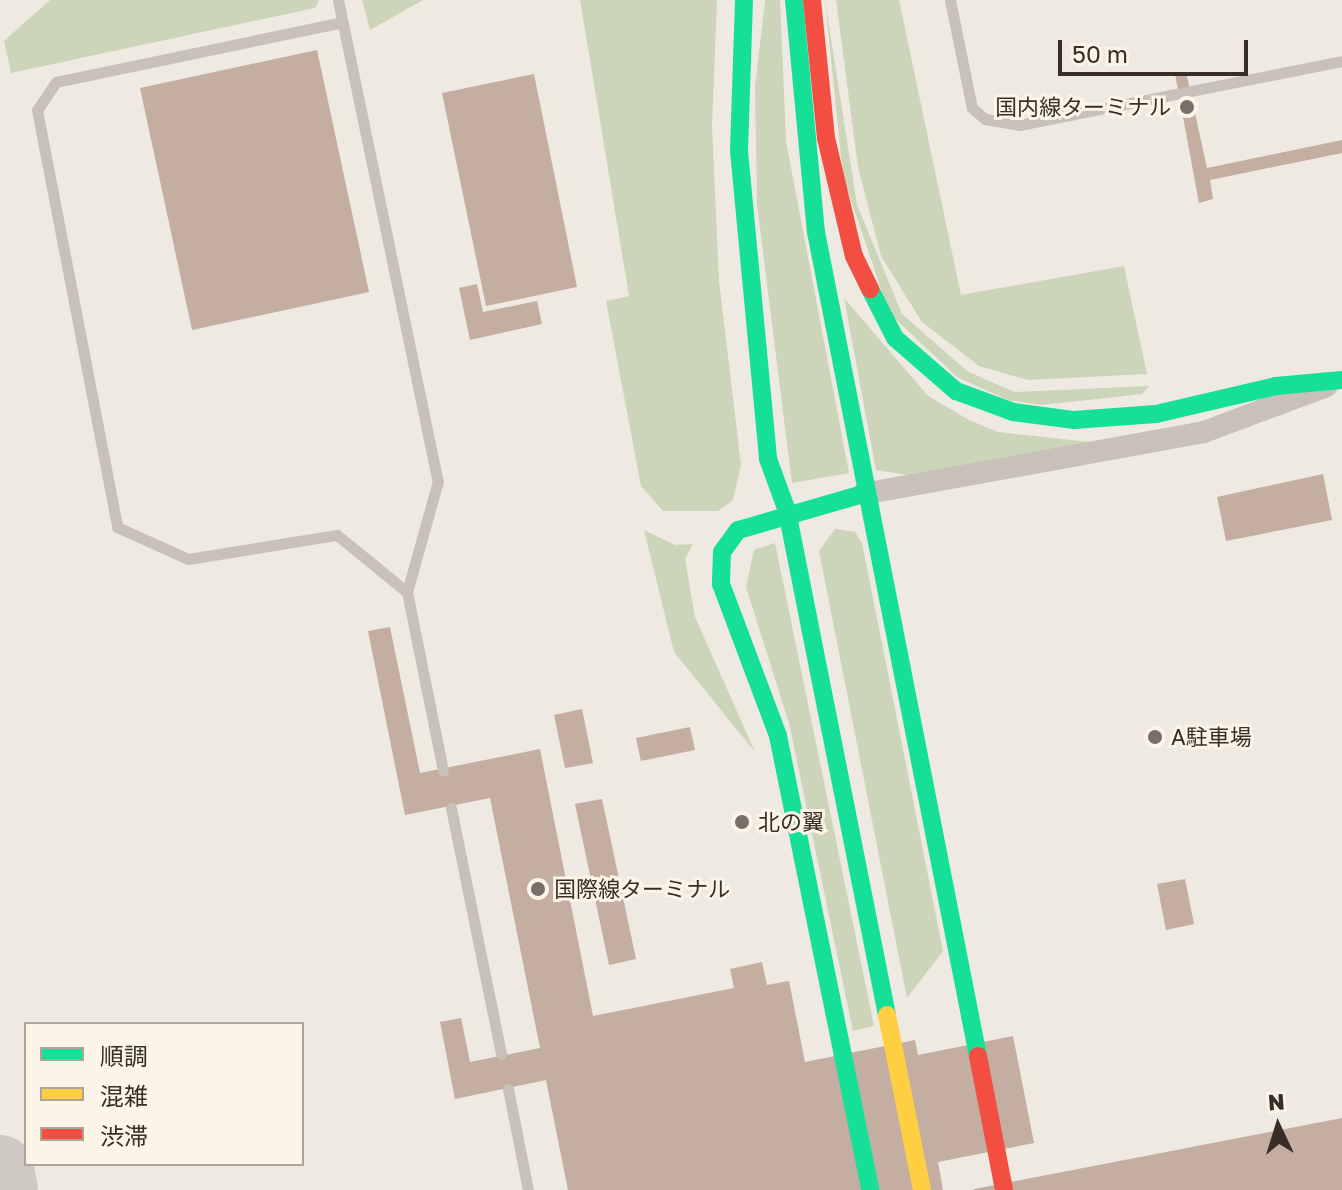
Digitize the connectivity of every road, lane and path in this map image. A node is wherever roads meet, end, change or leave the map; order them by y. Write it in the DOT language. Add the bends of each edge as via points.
graph roads {
  1 [pos="338,0"];
  2 [pos="744,0"];
  3 [pos="794,0"];
  4 [pos="812,0"];
  5 [pos="950,0"];
  6 [pos="343,22"];
  7 [pos="1342,61"];
  8 [pos="1340,380"];
  9 [pos="863,494"];
  10 [pos="787,511"];
  11 [pos="407,592"];
  12 [pos="443,770"];
  13 [pos="451,808"];
  14 [pos="501,1054"];
  15 [pos="508,1089"];
  16 [pos="528,1190"];
  17 [pos="870,1190"];
  18 [pos="922,1190"];
  19 [pos="1004,1190"];
  1 -- 6 [label="lane"];
  2 -- 10 [label="street" via="739,151 749,319 768,459"];
  3 -- 9 [label="street" via="816,232"];
  4 -- 8 [label="street" via="826,138 854,256 895,338 956,391 1013,412 1074,420 1156,414"];
  5 -- 7 [label="lane" via="972,108 985,119 1019,125"];
  6 -- 11 [label="lane" via="438,481"];
  6 -- 11 [label="lane" via="56,82 37,110 117,527 188,559 337,535"];
  8 -- 9 [label="street" via="1274,411 1204,432"];
  9 -- 10 [label="street"];
  9 -- 19 [label="street"];
  10 -- 17 [label="street" via="738,530 722,552 721,584 778,736"];
  10 -- 18 [label="street"];
  11 -- 12 [label="lane"];
  13 -- 14 [label="lane"];
  15 -- 16 [label="lane"];
}
